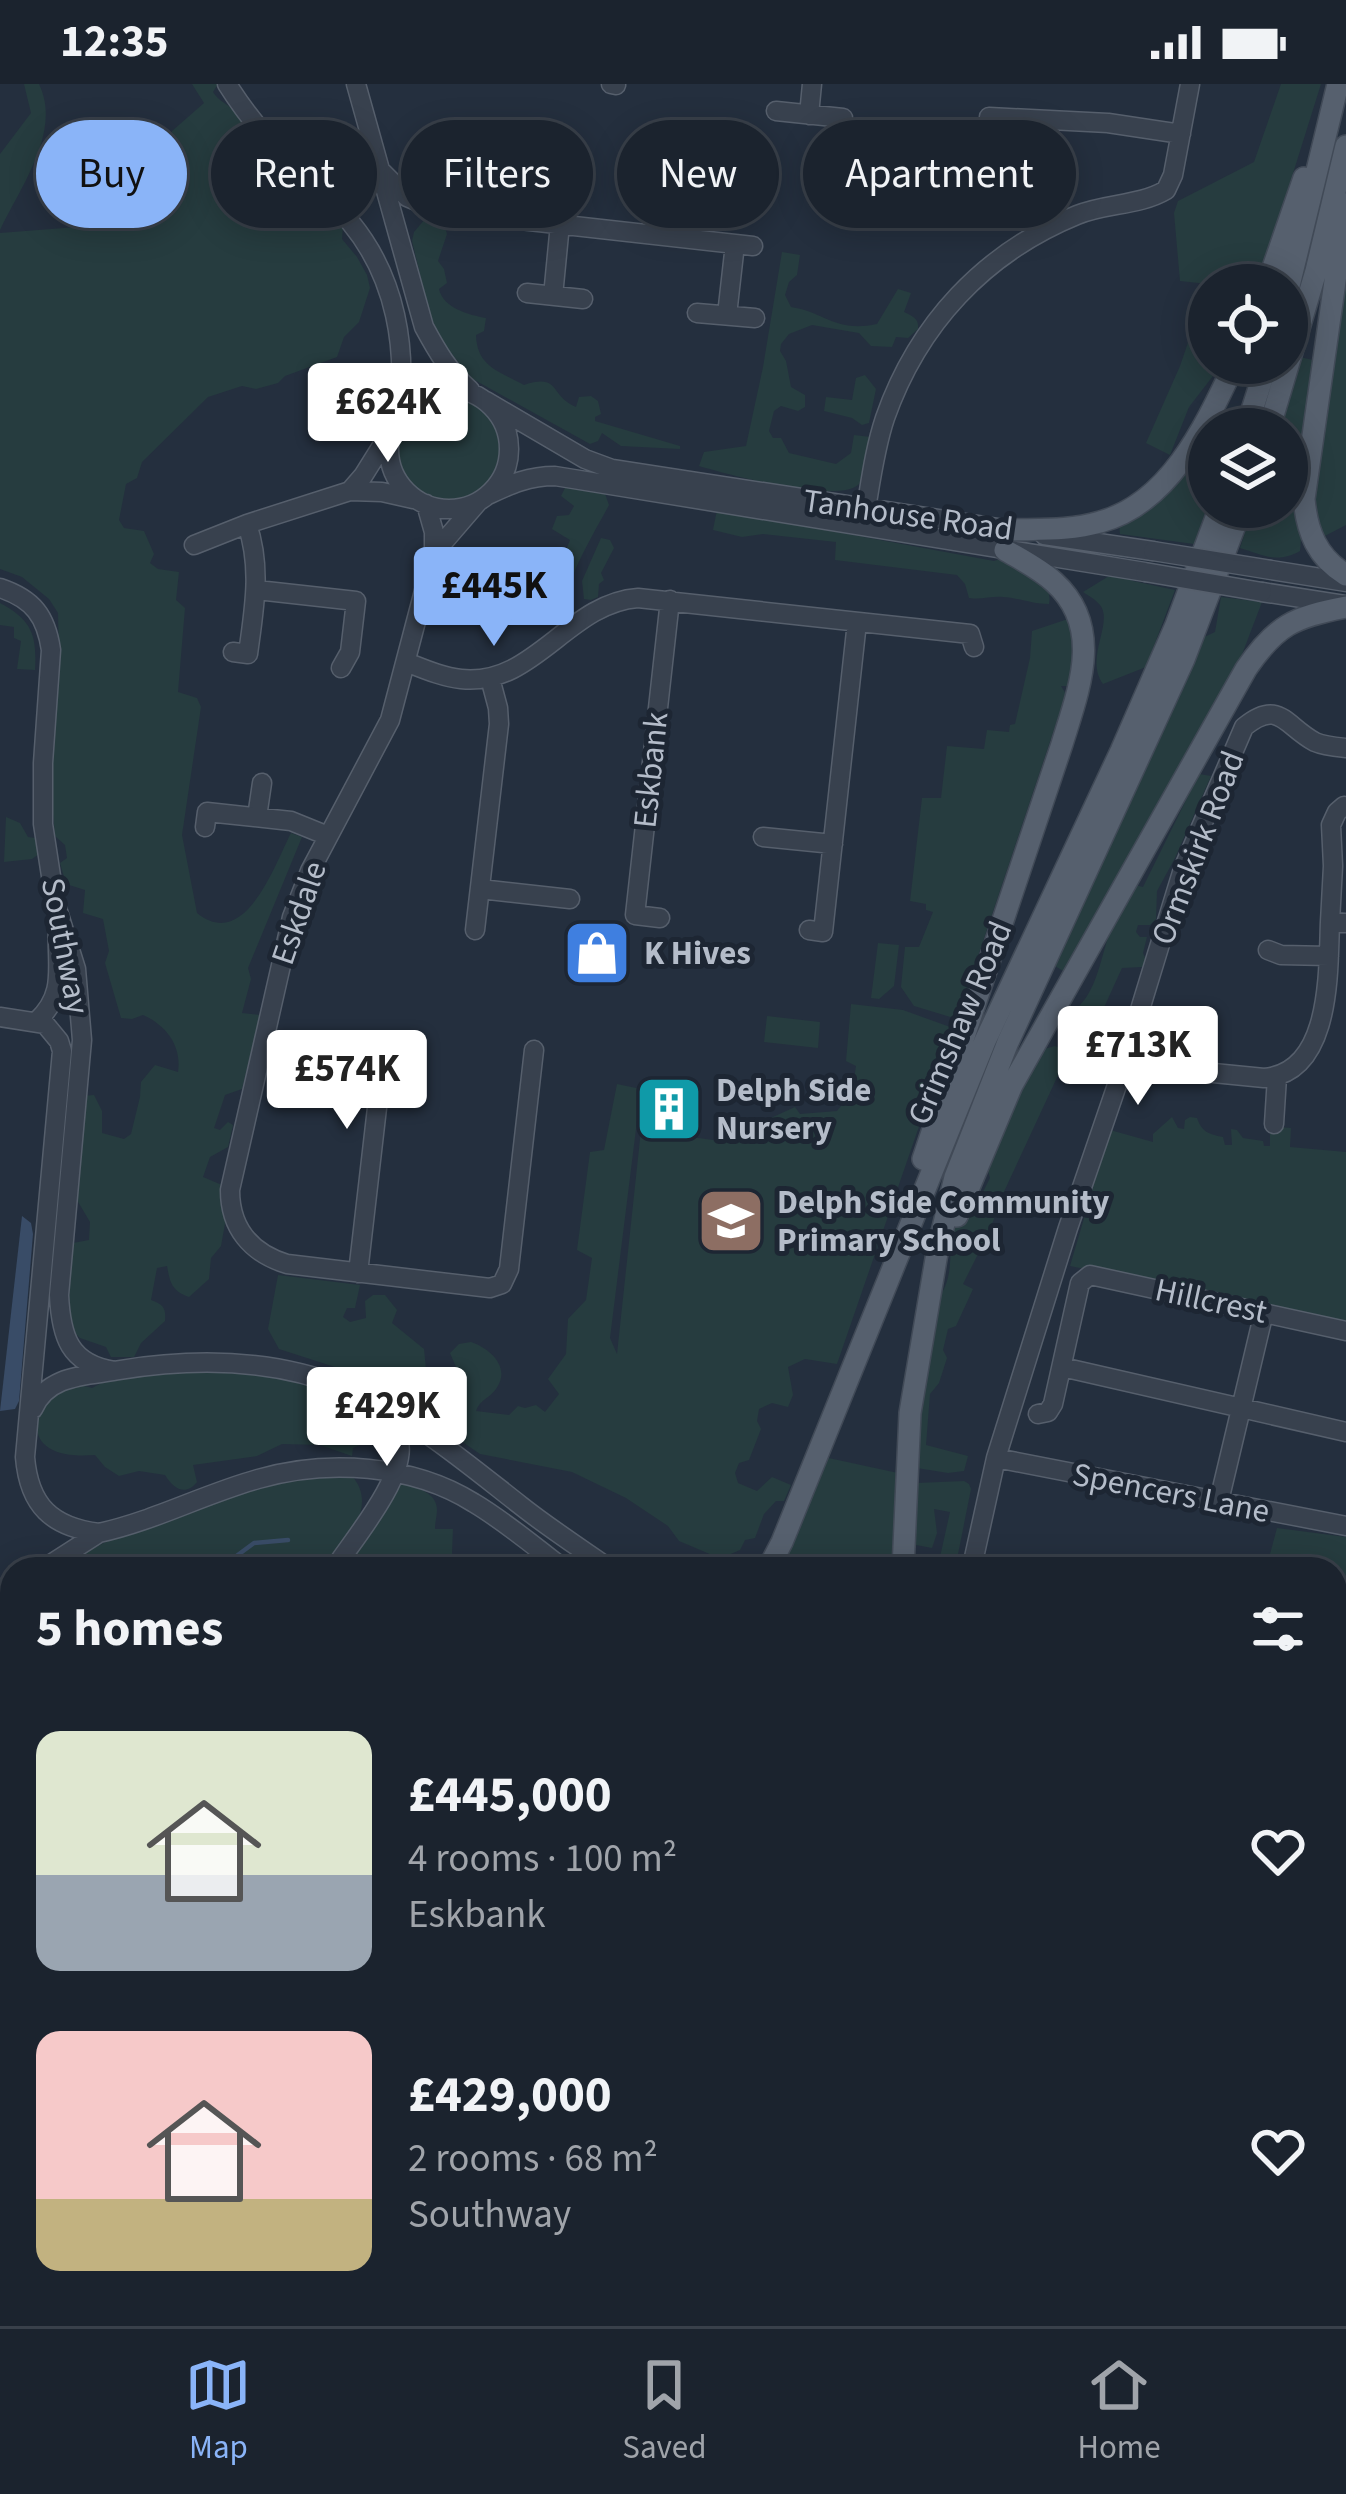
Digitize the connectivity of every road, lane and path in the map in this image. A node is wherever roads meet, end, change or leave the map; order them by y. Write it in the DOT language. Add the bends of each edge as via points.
graph roads {
  1 [pos="227,84"];
  2 [pos="356,84"];
  3 [pos="812,84"];
  4 [pos="1190,84"];
  5 [pos="1336,84"];
  6 [pos="776,111"];
  7 [pos="809,115"];
  8 [pos="989,117"];
  9 [pos="842,118"];
  10 [pos="1180,134"];
  11 [pos="1346,146"];
  12 [pos="381,171"];
  13 [pos="401,191"];
  14 [pos="1346,204"];
  15 [pos="593,227"];
  16 [pos="410,228"];
  17 [pos="560,228"];
  18 [pos="685,228"];
  19 [pos="684,237"];
  20 [pos="403,249"];
  21 [pos="1274,264"];
  22 [pos="1294,264"];
  23 [pos="527,293"];
  24 [pos="553,296"];
  25 [pos="583,298"];
  26 [pos="697,313"];
  27 [pos="727,315"];
  28 [pos="755,317"];
  29 [pos="1224,384"];
  30 [pos="481,398"];
  31 [pos="1275,408"];
  32 [pos="396,423"];
  33 [pos="350,491"];
  34 [pos="483,498"];
  35 [pos="423,503"];
  36 [pos="866,509"];
  37 [pos="247,524"];
  38 [pos="1212,528"];
  39 [pos="1234,528"];
  40 [pos="1006,540"];
  41 [pos="194,545"];
  42 [pos="434,553"];
  43 [pos="1346,579"];
  44 [pos="0,588"];
  45 [pos="256,590"];
  46 [pos="670,600"];
  47 [pos="1346,606"];
  48 [pos="856,622"];
  49 [pos="974,646"];
  50 [pos="233,652"];
  51 [pos="406,662"];
  52 [pos="341,668"];
  53 [pos="490,679"];
  54 [pos="1346,748"];
  55 [pos="262,783"];
  56 [pos="1343,804"];
  57 [pos="257,817"];
  58 [pos="205,827"];
  59 [pos="328,836"];
  60 [pos="763,837"];
  61 [pos="833,844"];
  62 [pos="480,889"];
  63 [pos="570,899"];
  64 [pos="59,918"];
  65 [pos="660,918"];
  66 [pos="1338,923"];
  67 [pos="475,930"];
  68 [pos="809,930"];
  69 [pos="1268,950"];
  70 [pos="1328,956"];
  71 [pos="0,1017"];
  72 [pos="37,1021"];
  73 [pos="391,1048"];
  74 [pos="534,1050"];
  75 [pos="1125,1060"];
  76 [pos="1277,1077"];
  77 [pos="1274,1124"];
  78 [pos="358,1273"];
  79 [pos="929,1298"];
  80 [pos="1264,1312"];
  81 [pos="1346,1331"];
  82 [pos="856,1359"];
  83 [pos="1062,1367"];
  84 [pos="114,1371"];
  85 [pos="373,1401"];
  86 [pos="1241,1407"];
  87 [pos="1038,1414"];
  88 [pos="29,1419"];
  89 [pos="1346,1432"];
  90 [pos="996,1458"];
  91 [pos="345,1468"];
  92 [pos="395,1474"];
  93 [pos="1219,1502"];
  94 [pos="372,1511"];
  95 [pos="48,1514"];
  96 [pos="1346,1526"];
  97 [pos="99,1534"];
  98 [pos="52,1557"];
  99 [pos="61,1557"];
  100 [pos="342,1557"];
  101 [pos="548,1557"];
  102 [pos="593,1557"];
  103 [pos="774,1557"];
  104 [pos="904,1557"];
  105 [pos="974,1557"];
  1 -- 32 [label="street" via="278,151 352,224 379,268 400,349"];
  2 -- 12 [label="street, Tanhouse Road"];
  3 -- 7 [label="street"];
  4 -- 10 [label="street"];
  5 -- 21 [label="main road"];
  5 -- 22 [label="main road"];
  6 -- 7 [label="street"];
  7 -- 9 [label="street"];
  8 -- 10 [label="street"];
  10 -- 36 [label="street" via="1166,190 1074,216 957,294 896,392"];
  11 -- 31 [label="main road"];
  12 -- 13 [label="street"];
  12 -- 20 [label="street, Tanhouse Road"];
  14 -- 43 [label="main road" via="1304,499 1313,542"];
  15 -- 19 [label="street"];
  16 -- 20 [label="street"];
  17 -- 24 [label="street"];
  18 -- 19 [label="street"];
  19 -- 27 [label="street" via="744,245"];
  20 -- 30 [label="street, Tanhouse Road" via="424,326 454,376"];
  23 -- 24 [label="street"];
  24 -- 25 [label="street"];
  26 -- 27 [label="street"];
  27 -- 28 [label="street"];
  29 -- 40 [label="main road" via="1167,480 1147,499 1100,522"];
  30 -- 32 [label="street" via="439,390 416,400"];
  30 -- 34 [label="street" via="508,440 505,470"];
  30 -- 36 [label="street, Tanhouse Road" via="612,469"];
  32 -- 33 [label="street"];
  32 -- 35 [label="street" via="393,469"];
  33 -- 35 [label="street"];
  33 -- 37 [label="street"];
  34 -- 35 [label="street" via="458,508"];
  34 -- 40 [label="street, Tanhouse Road" via="520,480 555,476"];
  34 -- 42 [label="street, Eskdale"];
  35 -- 42 [label="street, Eskdale"];
  36 -- 40 [label="street, Tanhouse Road"];
  37 -- 41 [label="street"];
  37 -- 45 [label="street"];
  38 -- 82 [label="main road, Grimshaw Road" via="1121,751 985,1041"];
  39 -- 79 [label="main road, Grimshaw Road" via="1184,659 970,1136"];
  40 -- 43 [label="street, Tanhouse Road, bridge"];
  40 -- 47 [label="street, Tanhouse Road, bridge"];
  40 -- 82 [label="main road" via="1071,601 1084,637 1082,680"];
  42 -- 51 [label="street, Eskdale"];
  44 -- 64 [label="street, Southway" via="31,602 49,632 42,794"];
  45 -- 50 [label="street" via="248,654"];
  45 -- 52 [label="street" via="356,601"];
  46 -- 48 [label="street"];
  46 -- 53 [label="street" via="626,598"];
  46 -- 65 [label="street, Eskbank" via="635,915"];
  47 -- 79 [label="main road" via="1283,626 1246,669 1012,1085"];
  48 -- 49 [label="street" via="970,634"];
  48 -- 61 [label="street"];
  51 -- 53 [label="street" via="448,677"];
  51 -- 59 [label="street, Eskdale" via="383,735"];
  53 -- 62 [label="street" via="499,724"];
  54 -- 75 [label="street, Ormskirk Road" via="1315,742 1276,715 1257,716 1244,728 1183,869"];
  55 -- 57 [label="street"];
  56 -- 66 [label="street" via="1331,825"];
  57 -- 58 [label="street" via="207,812"];
  57 -- 59 [label="street"];
  59 -- 78 [label="street, Eskdale" via="285,942 230,1190 233,1217 261,1254"];
  60 -- 61 [label="street"];
  61 -- 68 [label="street" via="823,932"];
  62 -- 63 [label="street"];
  62 -- 67 [label="street"];
  64 -- 72 [label="street" via="59,985"];
  64 -- 84 [label="street, Southway" via="76,969 82,1040 60,1317 76,1354"];
  66 -- 70 [label="street"];
  69 -- 70 [label="street"];
  70 -- 76 [label="street" via="1316,1034 1303,1059"];
  71 -- 72 [label="street, Southway"];
  72 -- 88 [label="street, Southway" via="59,1041 62,1064"];
  73 -- 78 [label="street" via="384,1047"];
  74 -- 78 [label="street, Eskdale" via="505,1280 490,1288"];
  75 -- 76 [label="street"];
  75 -- 90 [label="street, Ormskirk Road"];
  76 -- 77 [label="street"];
  79 -- 104 [label="main road, Grimshaw Road" via="910,1413"];
  80 -- 81 [label="street, Hillcrest"];
  80 -- 83 [label="street, Hillcrest" via="1090,1275 1080,1282"];
  80 -- 86 [label="street"];
  82 -- 103 [label="main road, Grimshaw Road"];
  83 -- 86 [label="street"];
  83 -- 87 [label="street, Hillcrest" via="1052,1409"];
  84 -- 85 [label="street" via="246,1364"];
  84 -- 88 [label="street" via="47,1388"];
  85 -- 92 [label="street" via="399,1439"];
  85 -- 102 [label="street"];
  86 -- 89 [label="street"];
  86 -- 93 [label="street"];
  88 -- 95 [label="street, Southway" via="26,1475"];
  90 -- 93 [label="street, Spencers Lane"];
  90 -- 105 [label="street, Ormskirk Road"];
  91 -- 92 [label="street"];
  91 -- 94 [label="street" via="358,1475"];
  91 -- 97 [label="street" via="255,1479"];
  92 -- 94 [label="street"];
  92 -- 101 [label="street" via="473,1502"];
  93 -- 96 [label="street, Spencers Lane"];
  94 -- 100 [label="street"];
  95 -- 97 [label="street"];
  95 -- 98 [label="street, Southway" via="58,1535"];
  97 -- 99 [label="street"];
}
